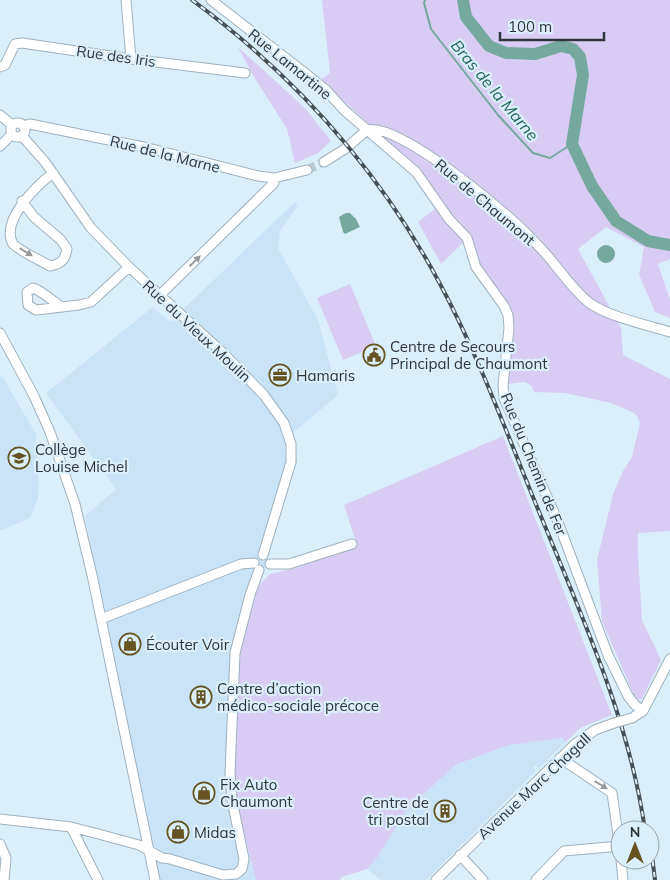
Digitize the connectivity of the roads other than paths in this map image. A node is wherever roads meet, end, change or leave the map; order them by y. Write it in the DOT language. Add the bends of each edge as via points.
graph roads {
  1 [pos="126,0"];
  2 [pos="211,0"];
  3 [pos="131,59"];
  4 [pos="0,68"];
  5 [pos="245,73"];
  6 [pos="0,115"];
  7 [pos="23,126"];
  8 [pos="12,130"];
  9 [pos="367,130"];
  10 [pos="22,136"];
  11 [pos="0,146"];
  12 [pos="324,162"];
  13 [pos="307,170"];
  14 [pos="53,173"];
  15 [pos="274,178"];
  16 [pos="22,201"];
  17 [pos="129,267"];
  18 [pos="160,295"];
  19 [pos="62,307"];
  20 [pos="670,332"];
  21 [pos="0,333"];
  22 [pos="352,544"];
  23 [pos="264,555"];
  24 [pos="270,564"];
  25 [pos="256,566"];
  26 [pos="102,619"];
  27 [pos="668,665"];
  28 [pos="643,711"];
  29 [pos="560,758"];
  30 [pos="0,819"];
  31 [pos="616,820"];
  32 [pos="71,827"];
  33 [pos="0,844"];
  34 [pos="149,849"];
  35 [pos="610,849"];
  36 [pos="460,855"];
  37 [pos="4,880"];
  38 [pos="98,880"];
  39 [pos="155,880"];
  40 [pos="436,880"];
  41 [pos="483,880"];
  42 [pos="536,880"];
  1 -- 3 [label="street"];
  2 -- 9 [label="street, Rue Lamartine" via="305,73"];
  3 -- 4 [label="street, Rue des Iris" via="22,42 15,44 5,65"];
  3 -- 5 [label="street, Rue des Iris"];
  6 -- 8 [label="street"];
  7 -- 8 [label="street" via="18,123"];
  7 -- 10 [label="street"];
  7 -- 15 [label="street, Rue de la Marne" via="48,127 148,148 231,171"];
  8 -- 10 [label="street" via="18,137"];
  8 -- 11 [label="street"];
  9 -- 12 [label="street"];
  9 -- 20 [label="street, Rue de Chaumont" via="376,128 406,141 449,169 523,230 593,306"];
  9 -- 28 [label="street, Rue du Chemin de Fer" via="416,172 467,238 476,267 504,306 509,322 504,398 558,522 608,655 628,696"];
  10 -- 14 [label="street, Rue du Vieux Moulin"];
  13 -- 15 [label="street, Rue de la Marne"];
  14 -- 16 [label="street"];
  14 -- 17 [label="street, Rue du Vieux Moulin" via="92,228"];
  18 -- 15 [label="street, one-way" via="274,183"];
  16 -- 16 [label="street, one-way" via="8,218 8,238 50,266 58,265 65,258 67,249"];
  17 -- 18 [label="street, Rue du Vieux Moulin"];
  17 -- 19 [label="street" via="91,302"];
  18 -- 23 [label="street, Rue du Vieux Moulin" via="264,395 289,434 291,462"];
  21 -- 26 [label="street" via="34,396 61,461 81,525"];
  22 -- 24 [label="street" via="289,564"];
  23 -- 24 [label="street"];
  23 -- 25 [label="street" via="257,556"];
  24 -- 25 [label="street" via="266,570"];
  25 -- 26 [label="street" via="241,564"];
  25 -- 34 [label="street" via="235,653 230,773 244,858 242,868 236,874 223,875 162,858"];
  26 -- 34 [label="street"];
  27 -- 28 [label="street"];
  28 -- 29 [label="street, Avenue Marc Chagall, bridge" via="588,734"];
  29 -- 31 [label="street, one-way" via="612,793"];
  29 -- 36 [label="street, Avenue Marc Chagall"];
  30 -- 32 [label="street"];
  32 -- 34 [label="street"];
  32 -- 38 [label="street"];
  33 -- 37 [label="street" via="6,858"];
  34 -- 39 [label="street"];
  35 -- 42 [label="street" via="564,851"];
  36 -- 40 [label="street, Avenue Marc Chagall"];
  36 -- 41 [label="street"];
}
